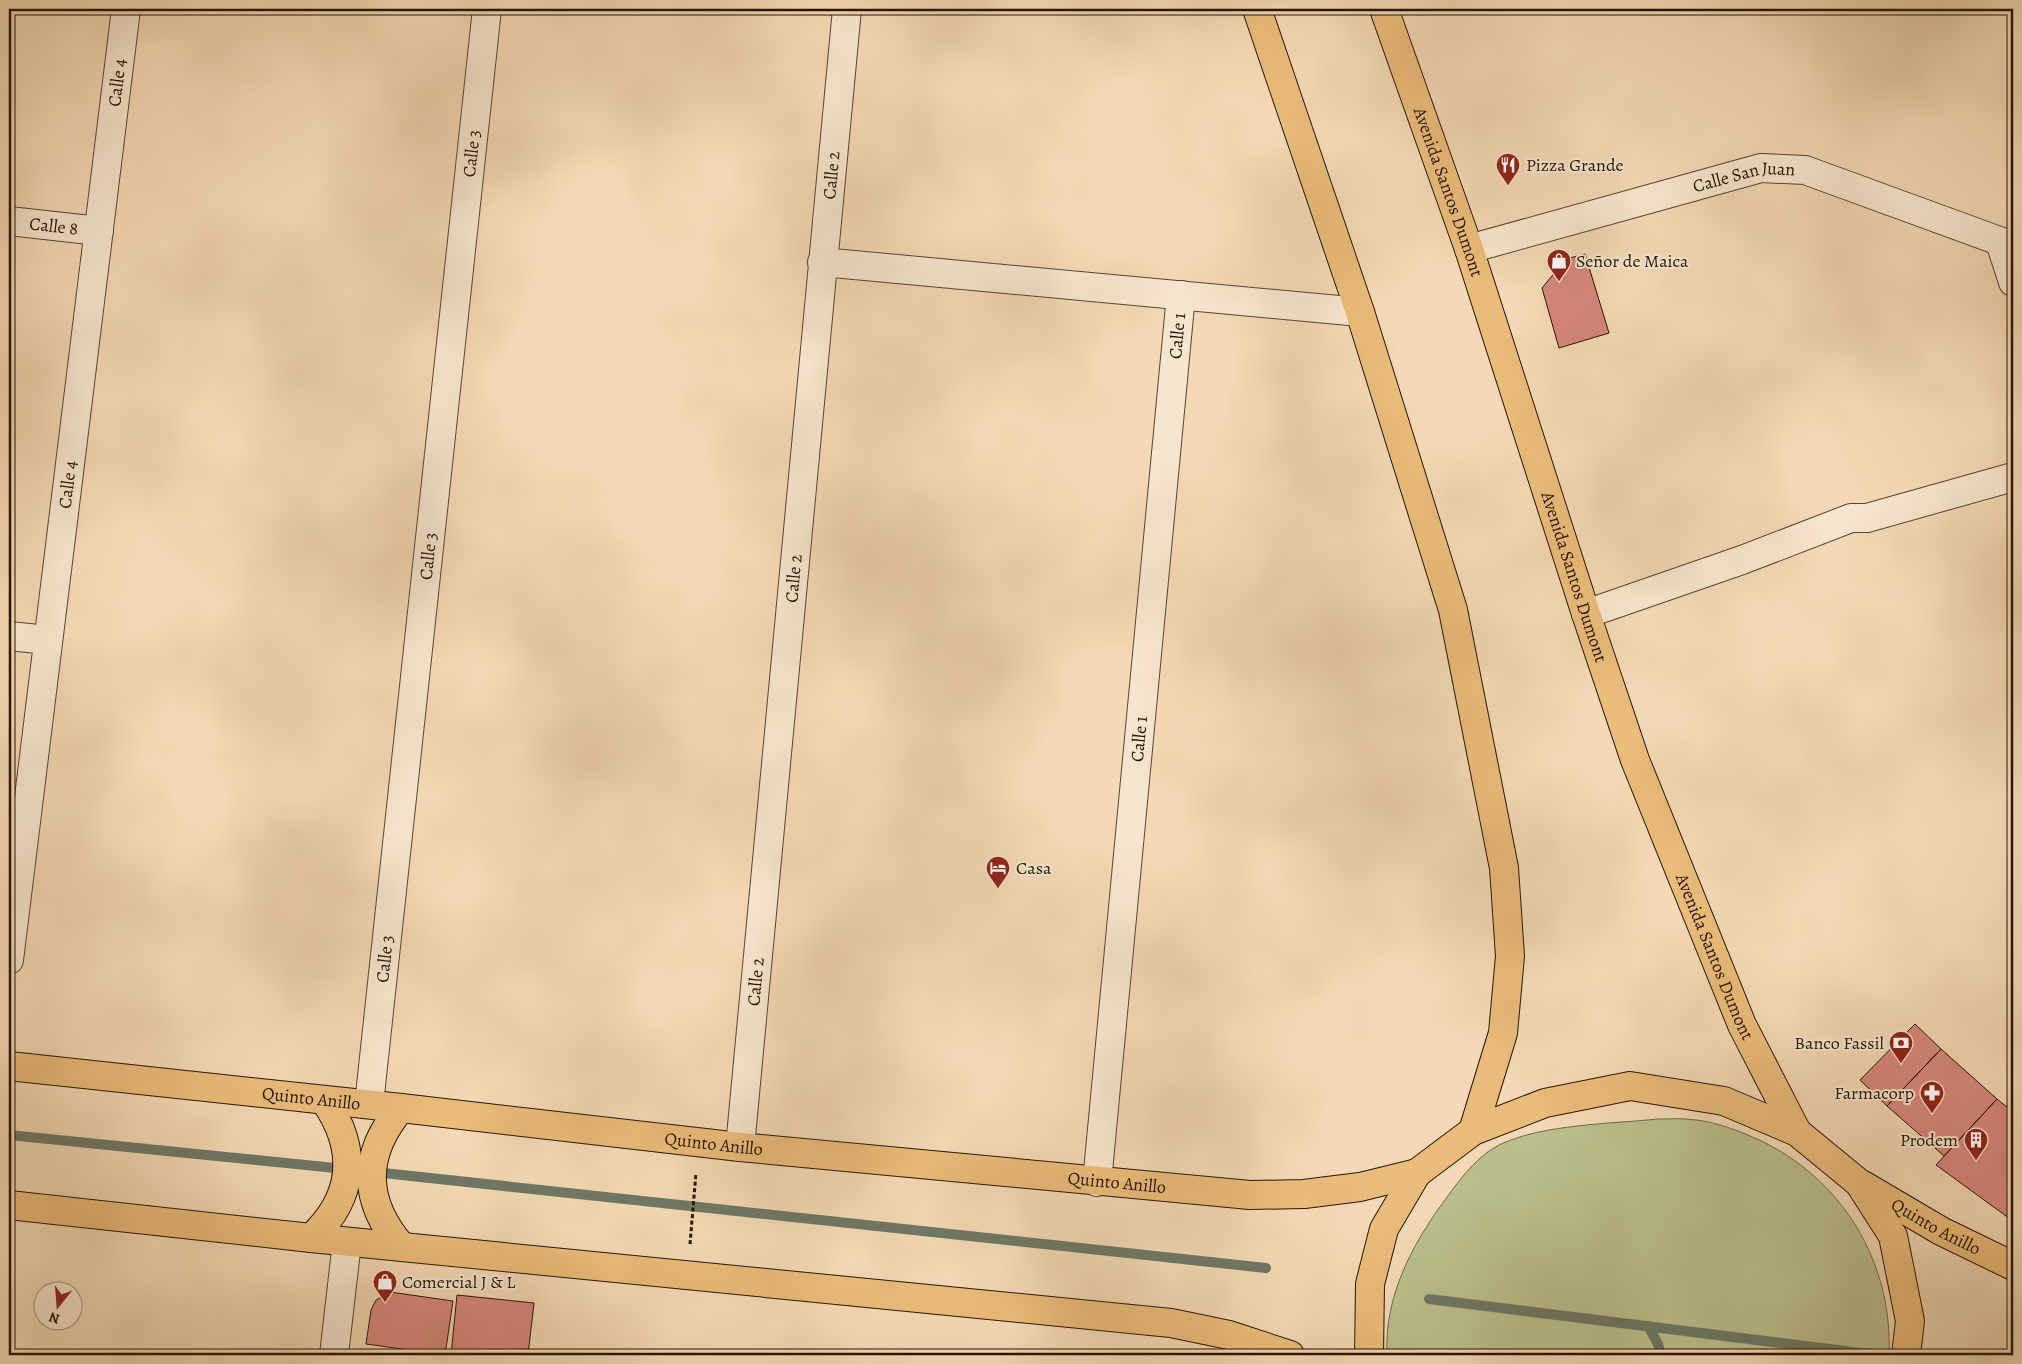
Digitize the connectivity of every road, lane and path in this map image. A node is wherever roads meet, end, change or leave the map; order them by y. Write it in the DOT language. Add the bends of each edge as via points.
graph roads {
  1 [pos="126,9"];
  2 [pos="487,9"];
  3 [pos="847,9"];
  4 [pos="1257,9"];
  5 [pos="1384,9"];
  6 [pos="9,221"];
  7 [pos="99,231"];
  8 [pos="2007,244"];
  9 [pos="1470,249"];
  10 [pos="822,262"];
  11 [pos="2013,282"];
  12 [pos="1181,295"];
  13 [pos="1360,312"];
  14 [pos="2013,477"];
  15 [pos="1586,614"];
  16 [pos="9,636"];
  17 [pos="48,640"];
  18 [pos="9,960"];
  19 [pos="9,1066"];
  20 [pos="325,1101"];
  21 [pos="369,1104"];
  22 [pos="401,1108"];
  23 [pos="1474,1131"];
  24 [pos="1797,1132"];
  25 [pos="740,1147"];
  26 [pos="696,1168"];
  27 [pos="1417,1173"];
  28 [pos="1097,1182"];
  29 [pos="1860,1183"];
  30 [pos="9,1205"];
  31 [pos="311,1238"];
  32 [pos="690,1238"];
  33 [pos="347,1242"];
  34 [pos="402,1247"];
  35 [pos="2013,1266"];
  36 [pos="334,1355"];
  37 [pos="1290,1355"];
  38 [pos="1369,1355"];
  39 [pos="1906,1355"];
  1 -- 7 [label="street, Calle 4"];
  2 -- 21 [label="street, Calle 3"];
  3 -- 10 [label="street, Calle 2"];
  4 -- 13 [label="main road"];
  5 -- 9 [label="main road, Avenida Santos Dumont"];
  6 -- 7 [label="street, Calle 8"];
  7 -- 17 [label="street, Calle 4"];
  8 -- 9 [label="street, Calle San Juan" via="1806,170 1761,168"];
  8 -- 11 [label="street"];
  9 -- 15 [label="main road, Avenida Santos Dumont"];
  10 -- 12 [label="street, Calle 1"];
  10 -- 25 [label="street, Calle 2"];
  12 -- 13 [label="street, Calle 1"];
  12 -- 28 [label="street, Calle 1"];
  13 -- 23 [label="main road" via="1453,610 1504,868 1510,956 1503,1033"];
  14 -- 15 [label="street" via="1867,518 1851,518"];
  15 -- 24 [label="main road, Avenida Santos Dumont" via="1635,760 1738,1016"];
  16 -- 17 [label="street"];
  17 -- 18 [label="street, Calle 4"];
  19 -- 20 [label="main road, Quinto Anillo"];
  20 -- 21 [label="main road, Quinto Anillo"];
  20 -- 31 [label="main road" via="343,1134 348,1172 336,1209"];
  21 -- 22 [label="main road, Quinto Anillo"];
  22 -- 25 [label="main road, Quinto Anillo"];
  22 -- 34 [label="main road" via="388,1123 380,1140 372,1178 380,1215"];
  23 -- 24 [label="main road" via="1545,1103 1630,1086 1724,1101"];
  23 -- 27 [label="main road"];
  24 -- 29 [label="main road"];
  25 -- 28 [label="main road, Quinto Anillo"];
  26 -- 32 [label="path"];
  27 -- 28 [label="main road, Quinto Anillo" via="1360,1187 1250,1196"];
  27 -- 38 [label="main road" via="1384,1229 1370,1284"];
  29 -- 35 [label="main road, Quinto Anillo" via="1941,1231"];
  29 -- 39 [label="main road" via="1893,1236 1910,1321"];
  30 -- 31 [label="main road"];
  31 -- 33 [label="main road"];
  33 -- 34 [label="main road"];
  33 -- 36 [label="street"];
  34 -- 37 [label="main road" via="1171,1324 1229,1335"];
}
